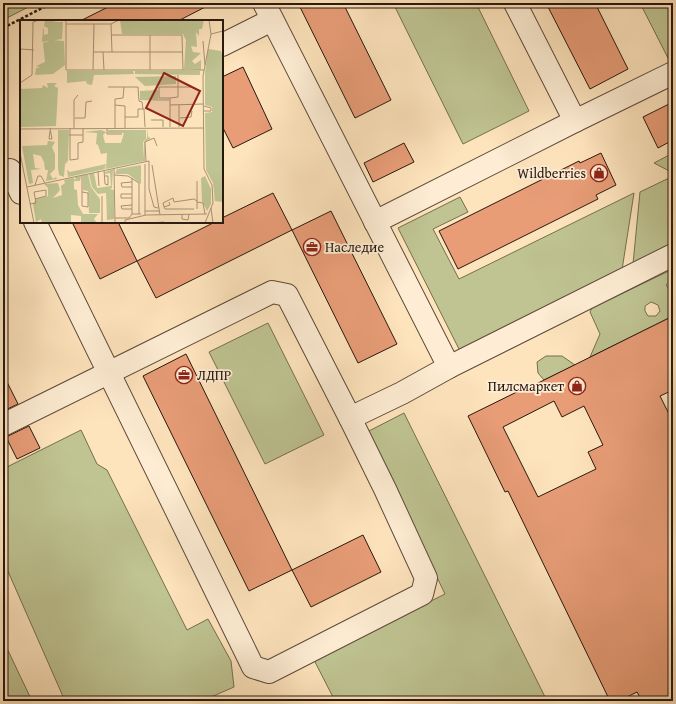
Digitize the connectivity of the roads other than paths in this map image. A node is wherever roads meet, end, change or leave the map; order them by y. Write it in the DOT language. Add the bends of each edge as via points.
graph roads {
  1 [pos="515,3"];
  2 [pos="268,11"];
  3 [pos="223,44"];
  4 [pos="673,73"];
  5 [pos="575,121"];
  6 [pos="10,170"];
  7 [pos="20,191"];
  8 [pos="375,222"];
  9 [pos="35,223"];
  10 [pos="673,255"];
  11 [pos="449,367"];
  12 [pos="108,372"];
  13 [pos="350,418"];
  14 [pos="3,425"];
  1 -- 5 [label="lane"];
  2 -- 3 [label="lane"];
  2 -- 8 [label="lane"];
  4 -- 5 [label="lane"];
  5 -- 8 [label="lane"];
  6 -- 7 [label="lane"];
  8 -- 11 [label="lane"];
  9 -- 12 [label="lane"];
  10 -- 11 [label="lane"];
  11 -- 13 [label="lane"];
  12 -- 13 [label="lane" via="272,292 287,295"];
  12 -- 13 [label="lane" via="253,667 270,672 422,594 426,578"];
  12 -- 14 [label="lane"];
}
